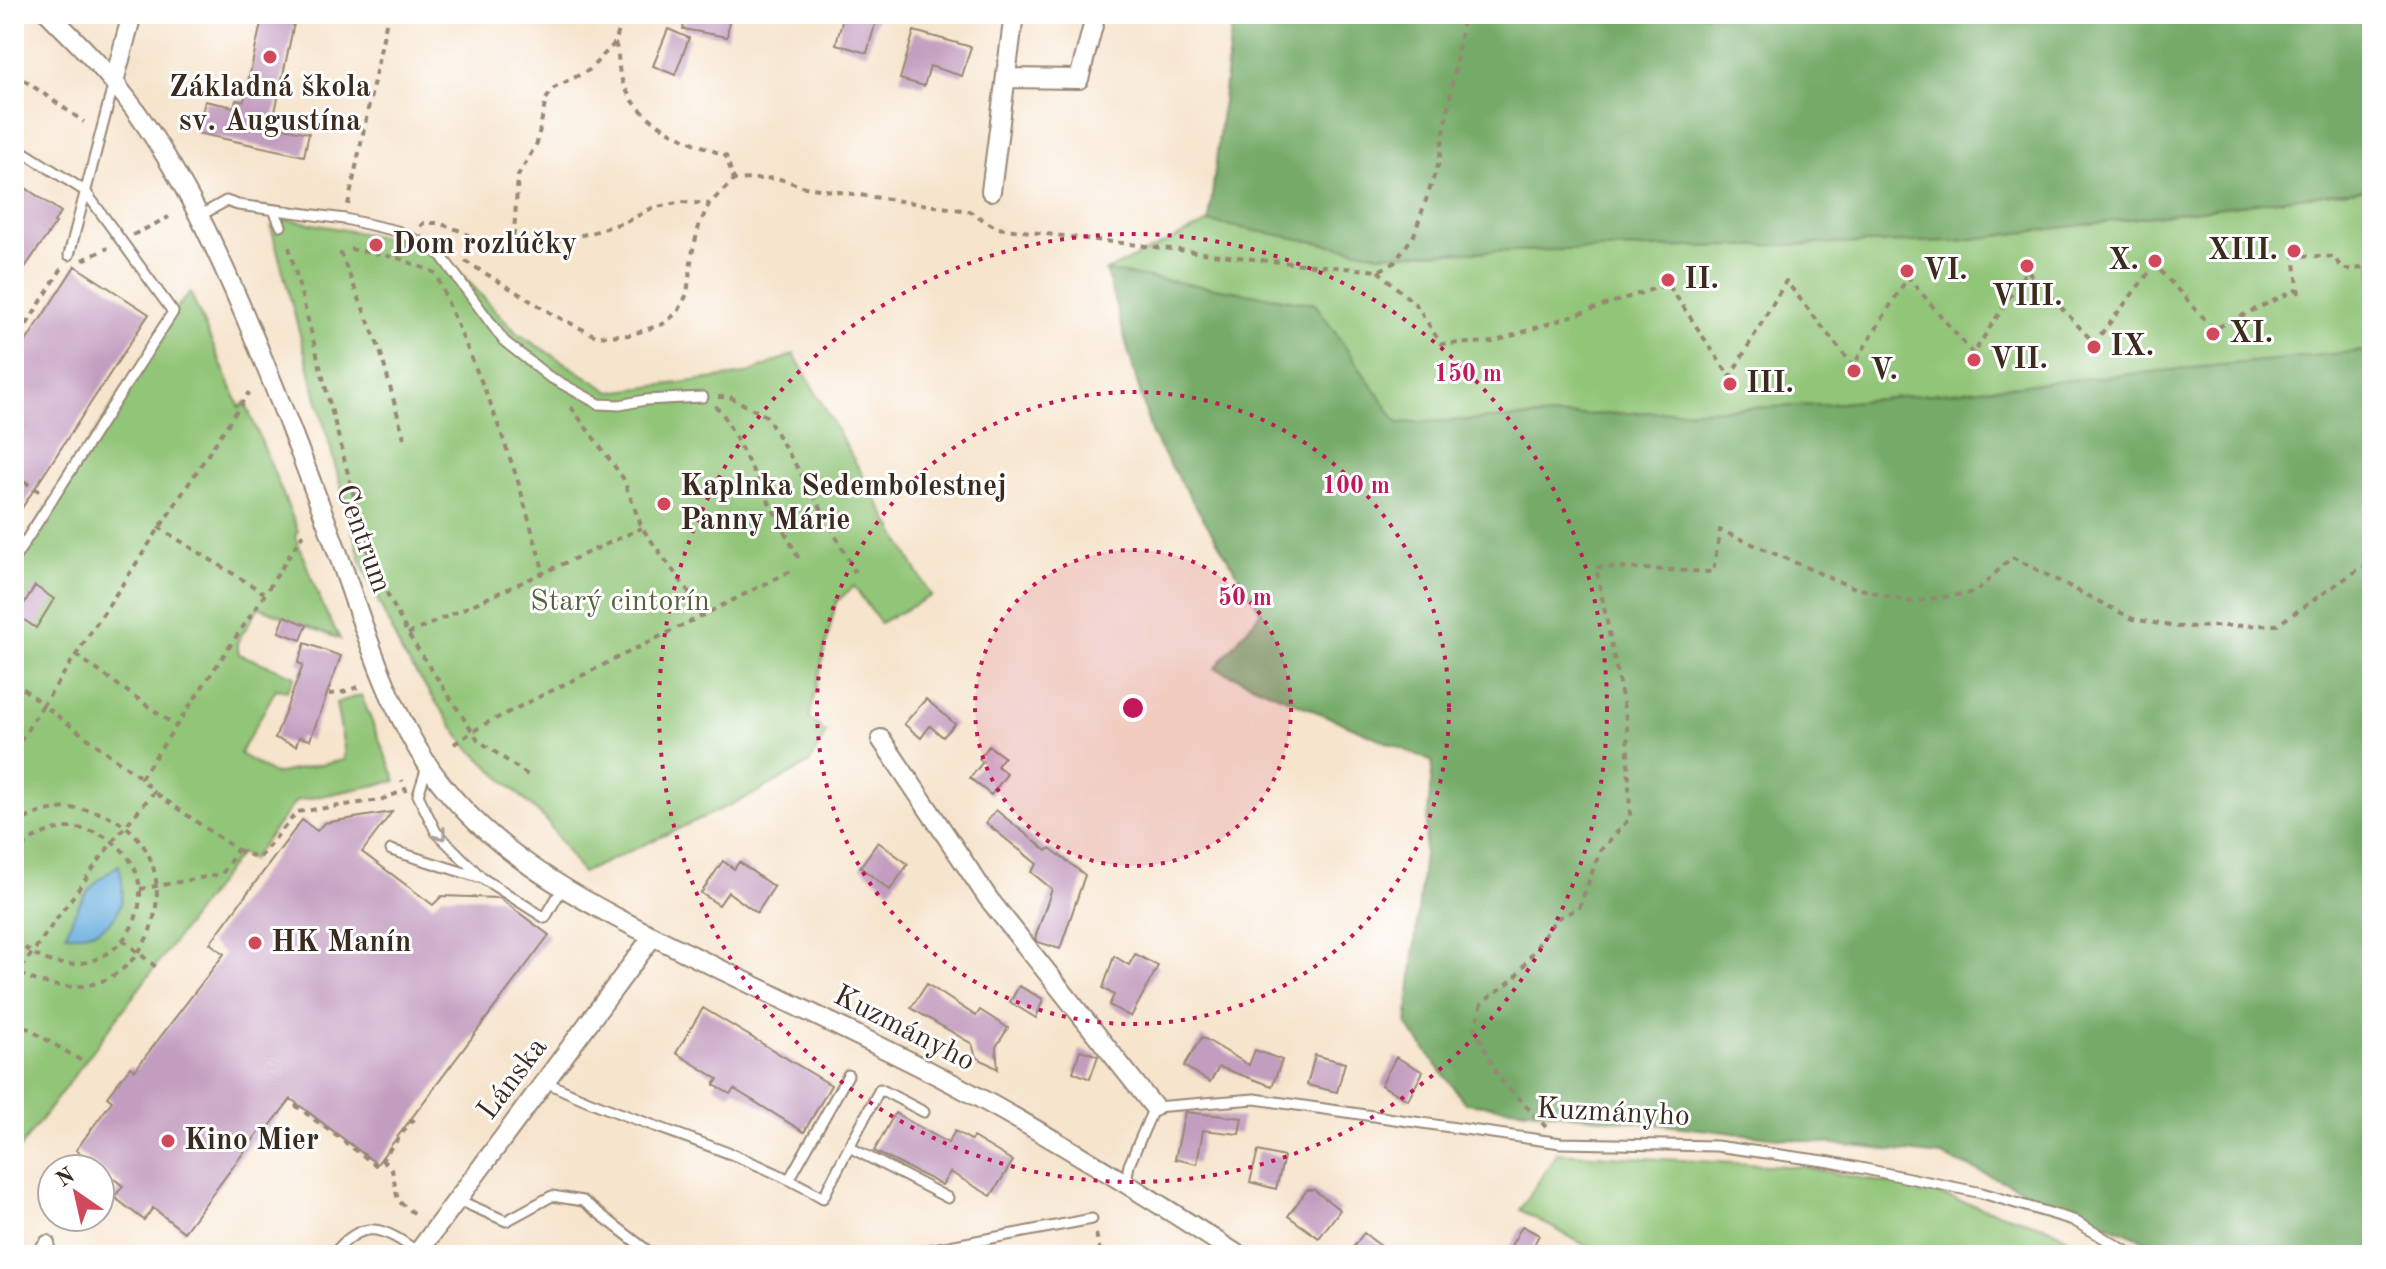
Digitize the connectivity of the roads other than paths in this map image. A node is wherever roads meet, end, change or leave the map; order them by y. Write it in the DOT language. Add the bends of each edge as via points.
graph roads {
  1 [pos="49,14"];
  2 [pos="132,14"];
  3 [pos="1014,14"];
  4 [pos="1096,14"];
  5 [pos="1007,78"];
  6 [pos="114,82"];
  7 [pos="14,146"];
  8 [pos="85,191"];
  9 [pos="991,191"];
  10 [pos="274,210"];
  11 [pos="201,215"];
  12 [pos="281,226"];
  13 [pos="69,255"];
  14 [pos="703,397"];
  15 [pos="14,559"];
  16 [pos="881,739"];
  17 [pos="428,764"];
  18 [pos="391,850"];
  19 [pos="482,878"];
  20 [pos="563,887"];
  21 [pos="653,936"];
  22 [pos="848,1075"];
  23 [pos="546,1082"];
  24 [pos="1154,1107"];
  25 [pos="924,1112"];
  26 [pos="849,1147"];
  27 [pos="790,1178"];
  28 [pos="1126,1182"];
  29 [pos="948,1198"];
  30 [pos="458,1200"];
  31 [pos="1092,1219"];
  32 [pos="417,1254"];
  33 [pos="333,1255"];
  34 [pos="653,1255"];
  35 [pos="902,1255"];
  36 [pos="1238,1255"];
  37 [pos="2133,1255"];
  1 -- 6 [label="street, Centrum"];
  2 -- 6 [label="street"];
  3 -- 5 [label="street"];
  4 -- 5 [label="street" via="1079,79"];
  5 -- 9 [label="street"];
  6 -- 8 [label="lane"];
  6 -- 11 [label="street, Centrum"];
  7 -- 8 [label="lane"];
  8 -- 13 [label="lane"];
  8 -- 15 [label="lane" via="173,312"];
  10 -- 11 [label="lane" via="226,201"];
  10 -- 12 [label="lane"];
  10 -- 14 [label="lane" via="345,219 437,250 504,341 548,376 599,404"];
  11 -- 17 [label="street, Centrum" via="295,437 396,707"];
  16 -- 24 [label="street" via="988,898"];
  17 -- 19 [label="lane, one-way" via="418,795 436,832"];
  17 -- 20 [label="street, Centrum" via="491,836"];
  18 -- 19 [label="lane"];
  19 -- 20 [label="lane" via="545,918"];
  20 -- 21 [label="street, Centrum"];
  21 -- 23 [label="street, Lánska"];
  21 -- 28 [label="street, Kuzmányho" via="930,1071"];
  22 -- 27 [label="lane"];
  23 -- 27 [label="lane"];
  23 -- 30 [label="street, Lánska"];
  24 -- 28 [label="lane"];
  24 -- 37 [label="lane, Kuzmányho" via="1255,1099 1561,1143 1716,1146 1831,1162 1982,1193 2073,1220"];
  25 -- 26 [label="lane" via="880,1089"];
  26 -- 27 [label="lane" via="823,1198"];
  26 -- 29 [label="lane"];
  28 -- 36 [label="street, Kuzmányho"];
  30 -- 32 [label="street, Lánska"];
  30 -- 34 [label="lane" via="506,1221 552,1196 583,1201"];
  31 -- 35 [label="lane"];
  32 -- 33 [label="lane" via="393,1235 368,1229"];
}
